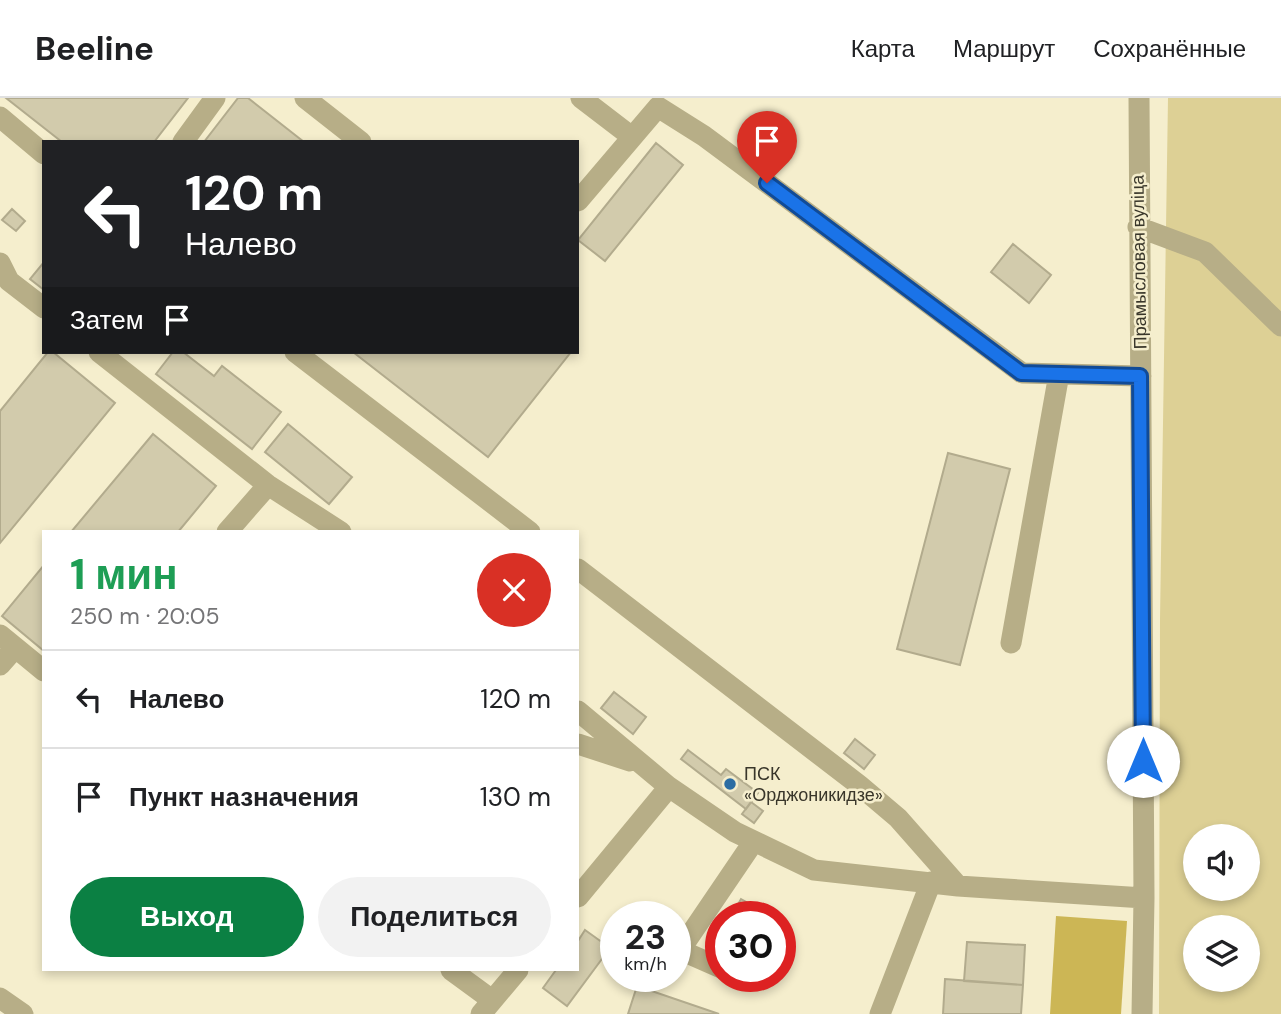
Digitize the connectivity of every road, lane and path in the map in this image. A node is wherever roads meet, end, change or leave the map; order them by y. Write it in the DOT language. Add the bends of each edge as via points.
graph roads {
  1 [pos="215,98"];
  2 [pos="305,98"];
  3 [pos="581,98"];
  4 [pos="1139,98"];
  5 [pos="0,117"];
  6 [pos="632,137"];
  7 [pos="184,140"];
  8 [pos="358,140"];
  9 [pos="42,151"];
  10 [pos="579,200"];
  11 [pos="1138,227"];
  12 [pos="3,279"];
  13 [pos="42,308"];
  14 [pos="1281,326"];
  15 [pos="102,354"];
  16 [pos="298,354"];
  17 [pos="1059,374"];
  18 [pos="1140,376"];
  19 [pos="268,485"];
  20 [pos="229,530"];
  21 [pos="338,530"];
  22 [pos="527,530"];
  23 [pos="579,570"];
  24 [pos="8,642"];
  25 [pos="1012,643"];
  26 [pos="0,665"];
  27 [pos="42,669"];
  28 [pos="579,712"];
  29 [pos="579,744"];
  30 [pos="642,765"];
  31 [pos="669,787"];
  32 [pos="754,841"];
  33 [pos="931,883"];
  34 [pos="958,886"];
  35 [pos="579,896"];
  36 [pos="1144,898"];
  37 [pos="713,901"];
  38 [pos="705,913"];
  39 [pos="705,961"];
  40 [pos="452,971"];
  41 [pos="517,971"];
  42 [pos="0,998"];
  43 [pos="487,1007"];
  44 [pos="23,1014"];
  45 [pos="880,1014"];
  46 [pos="1142,1014"];
  1 -- 7 [label="street"];
  2 -- 8 [label="street"];
  3 -- 6 [label="street"];
  4 -- 11 [label="street, Прамысловая вуліца"];
  5 -- 9 [label="street"];
  6 -- 10 [label="street"];
  6 -- 17 [label="street" via="658,107 704,135 1021,373"];
  11 -- 14 [label="street" via="1205,252"];
  11 -- 18 [label="street, Прамысловая вуліца"];
  12 -- 13 [label="street"];
  15 -- 19 [label="street"];
  16 -- 22 [label="street"];
  17 -- 18 [label="street"];
  17 -- 25 [label="street"];
  18 -- 36 [label="street, Прамысловая вуліца"];
  19 -- 20 [label="street"];
  19 -- 21 [label="street"];
  23 -- 34 [label="street" via="859,785 898,818"];
  24 -- 26 [label="street"];
  24 -- 27 [label="street"];
  28 -- 30 [label="street"];
  29 -- 30 [label="street"];
  30 -- 31 [label="street"];
  31 -- 32 [label="street"];
  31 -- 35 [label="street"];
  32 -- 33 [label="street" via="814,870"];
  32 -- 37 [label="street"];
  33 -- 34 [label="street"];
  33 -- 45 [label="street"];
  34 -- 36 [label="street"];
  36 -- 46 [label="street, Прамысловая вуліца"];
  38 -- 39 [label="street" via="680,950"];
  40 -- 43 [label="street"];
  41 -- 43 [label="street"];
  42 -- 44 [label="street"];
}
